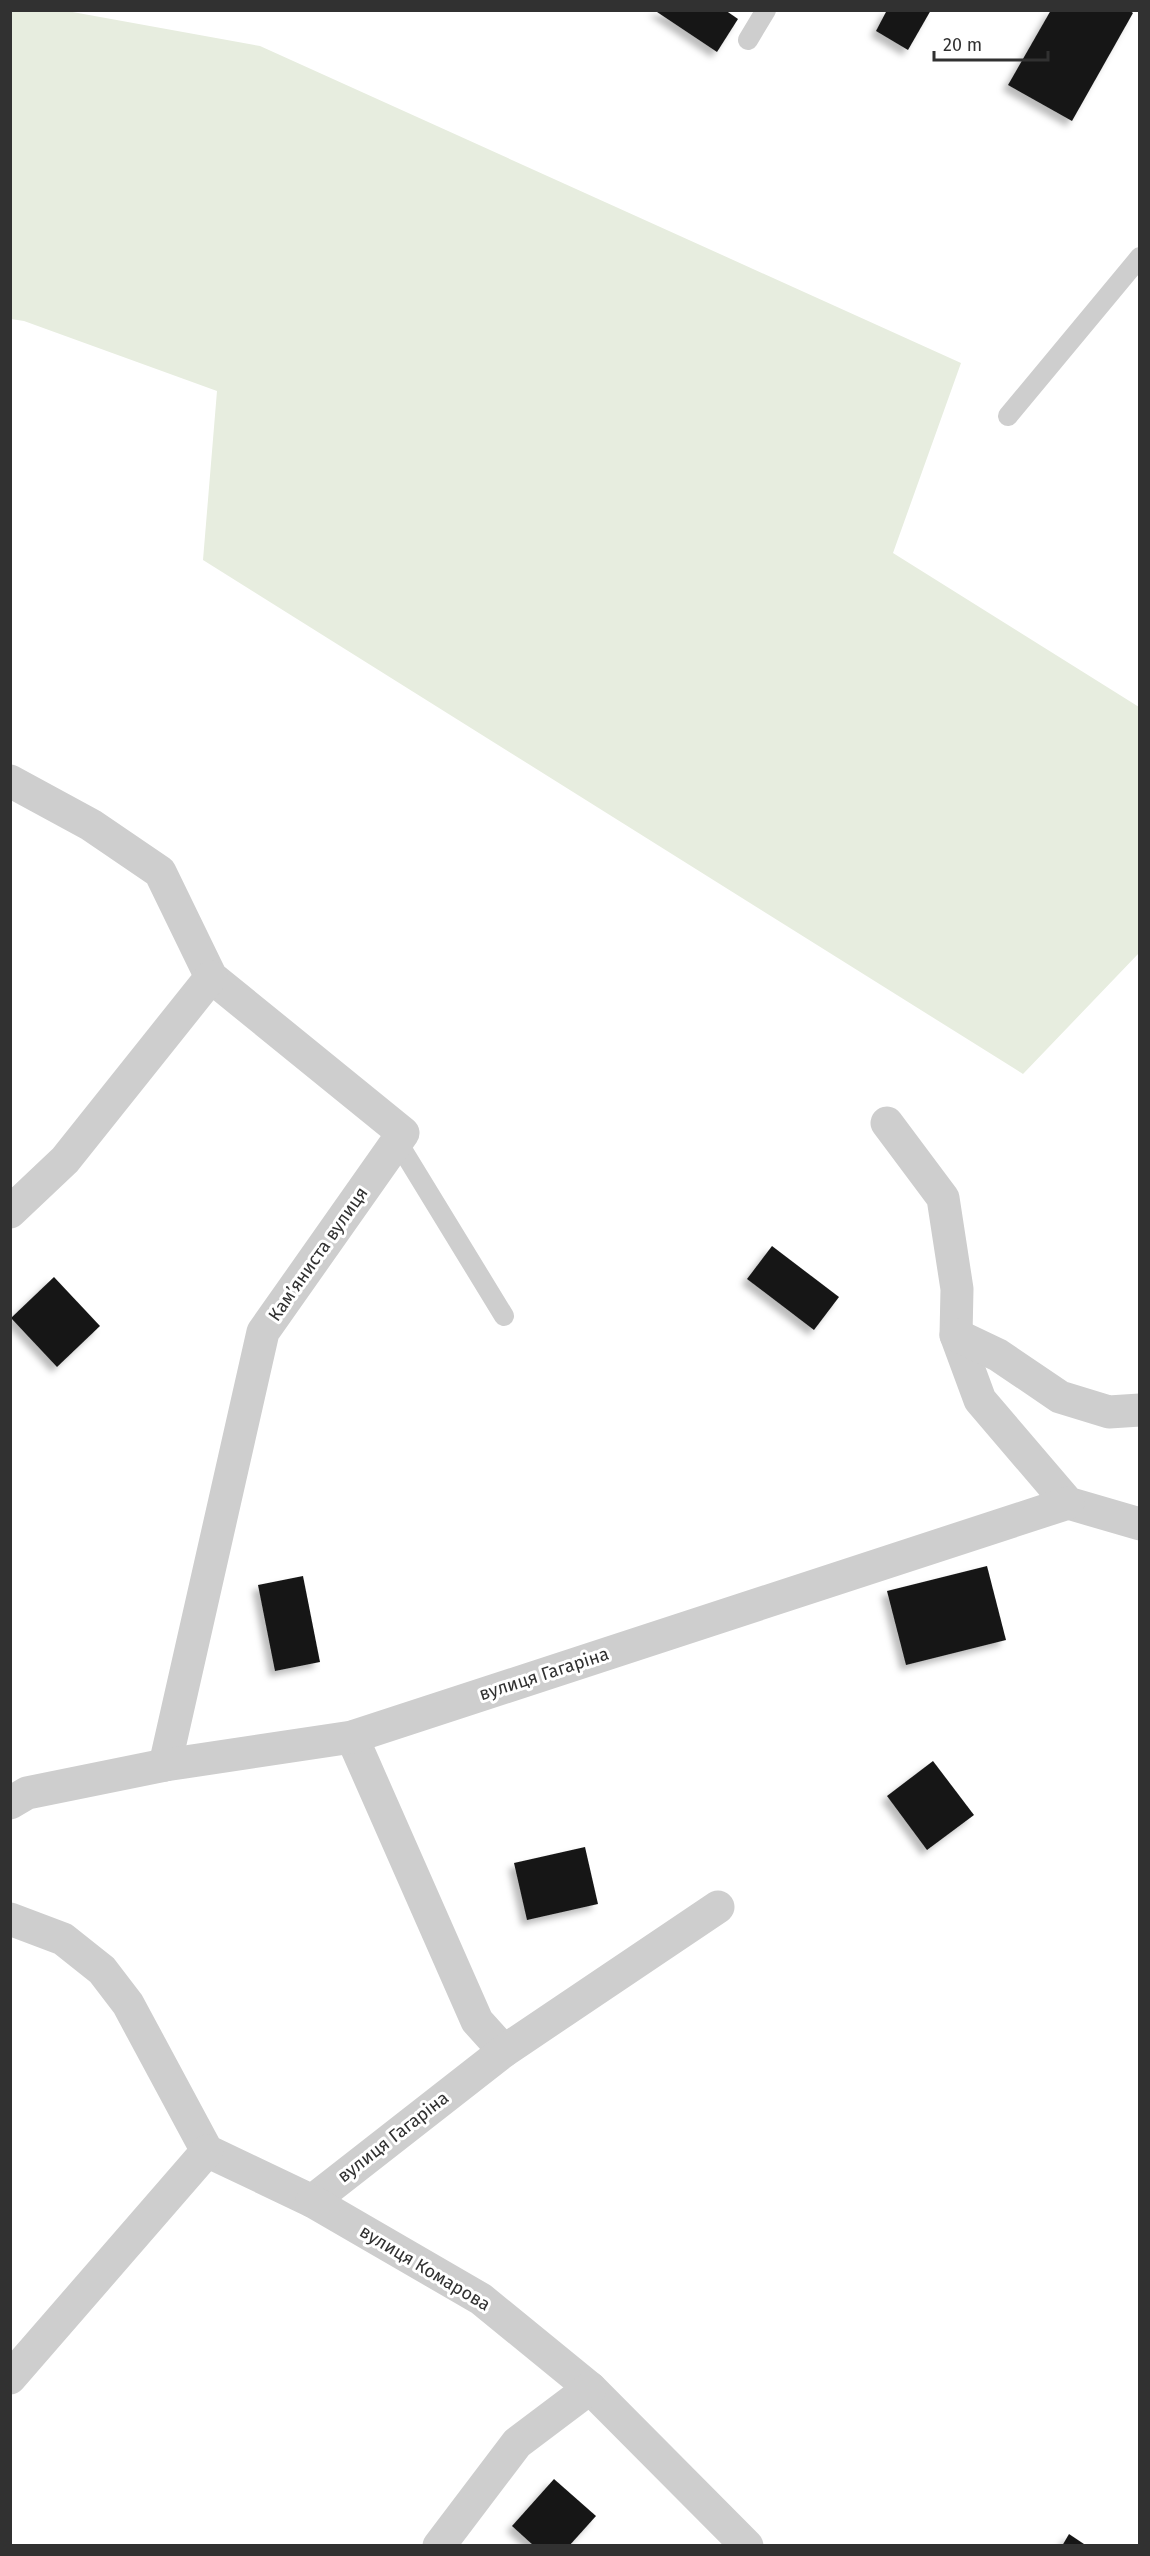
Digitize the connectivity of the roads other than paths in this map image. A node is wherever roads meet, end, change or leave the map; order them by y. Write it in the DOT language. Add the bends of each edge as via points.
graph roads {
  1 [pos="766,10"];
  2 [pos="748,39"];
  3 [pos="1140,257"];
  4 [pos="1008,416"];
  5 [pos="10,781"];
  6 [pos="211,977"];
  7 [pos="887,1123"];
  8 [pos="397,1141"];
  9 [pos="10,1212"];
  10 [pos="504,1316"];
  11 [pos="956,1335"];
  12 [pos="1140,1410"];
  13 [pos="1068,1503"];
  14 [pos="1140,1524"];
  15 [pos="352,1737"];
  16 [pos="165,1765"];
  17 [pos="10,1803"];
  18 [pos="718,1907"];
  19 [pos="10,1919"];
  20 [pos="504,2051"];
  21 [pos="207,2151"];
  22 [pos="312,2201"];
  23 [pos="10,2378"];
  24 [pos="590,2388"];
  25 [pos="439,2546"];
  26 [pos="747,2546"];
  1 -- 2 [label="lane"];
  3 -- 4 [label="lane"];
  5 -- 6 [label="street" via="92,825 160,872"];
  6 -- 8 [label="street" via="403,1133"];
  6 -- 9 [label="street" via="65,1160"];
  7 -- 11 [label="street" via="943,1198 957,1289"];
  8 -- 10 [label="lane"];
  8 -- 16 [label="street, Камʼяниста вулиця" via="263,1332"];
  11 -- 12 [label="street" via="998,1355 1060,1397 1108,1412"];
  11 -- 13 [label="street" via="980,1400"];
  13 -- 14 [label="street"];
  13 -- 15 [label="street, вулиця Гагаріна"];
  15 -- 16 [label="street, вулиця Гагаріна"];
  15 -- 20 [label="street" via="477,2021"];
  16 -- 17 [label="street, вулиця Гагаріна" via="27,1792"];
  18 -- 20 [label="street, вулиця Гагаріна"];
  19 -- 21 [label="street" via="63,1939 102,1970 128,2004"];
  20 -- 22 [label="street, вулиця Гагаріна"];
  21 -- 22 [label="street"];
  21 -- 23 [label="street"];
  22 -- 24 [label="street, вулиця Комарова" via="481,2299"];
  24 -- 25 [label="street" via="517,2443"];
  24 -- 26 [label="street, вулиця Комарова"];
}
